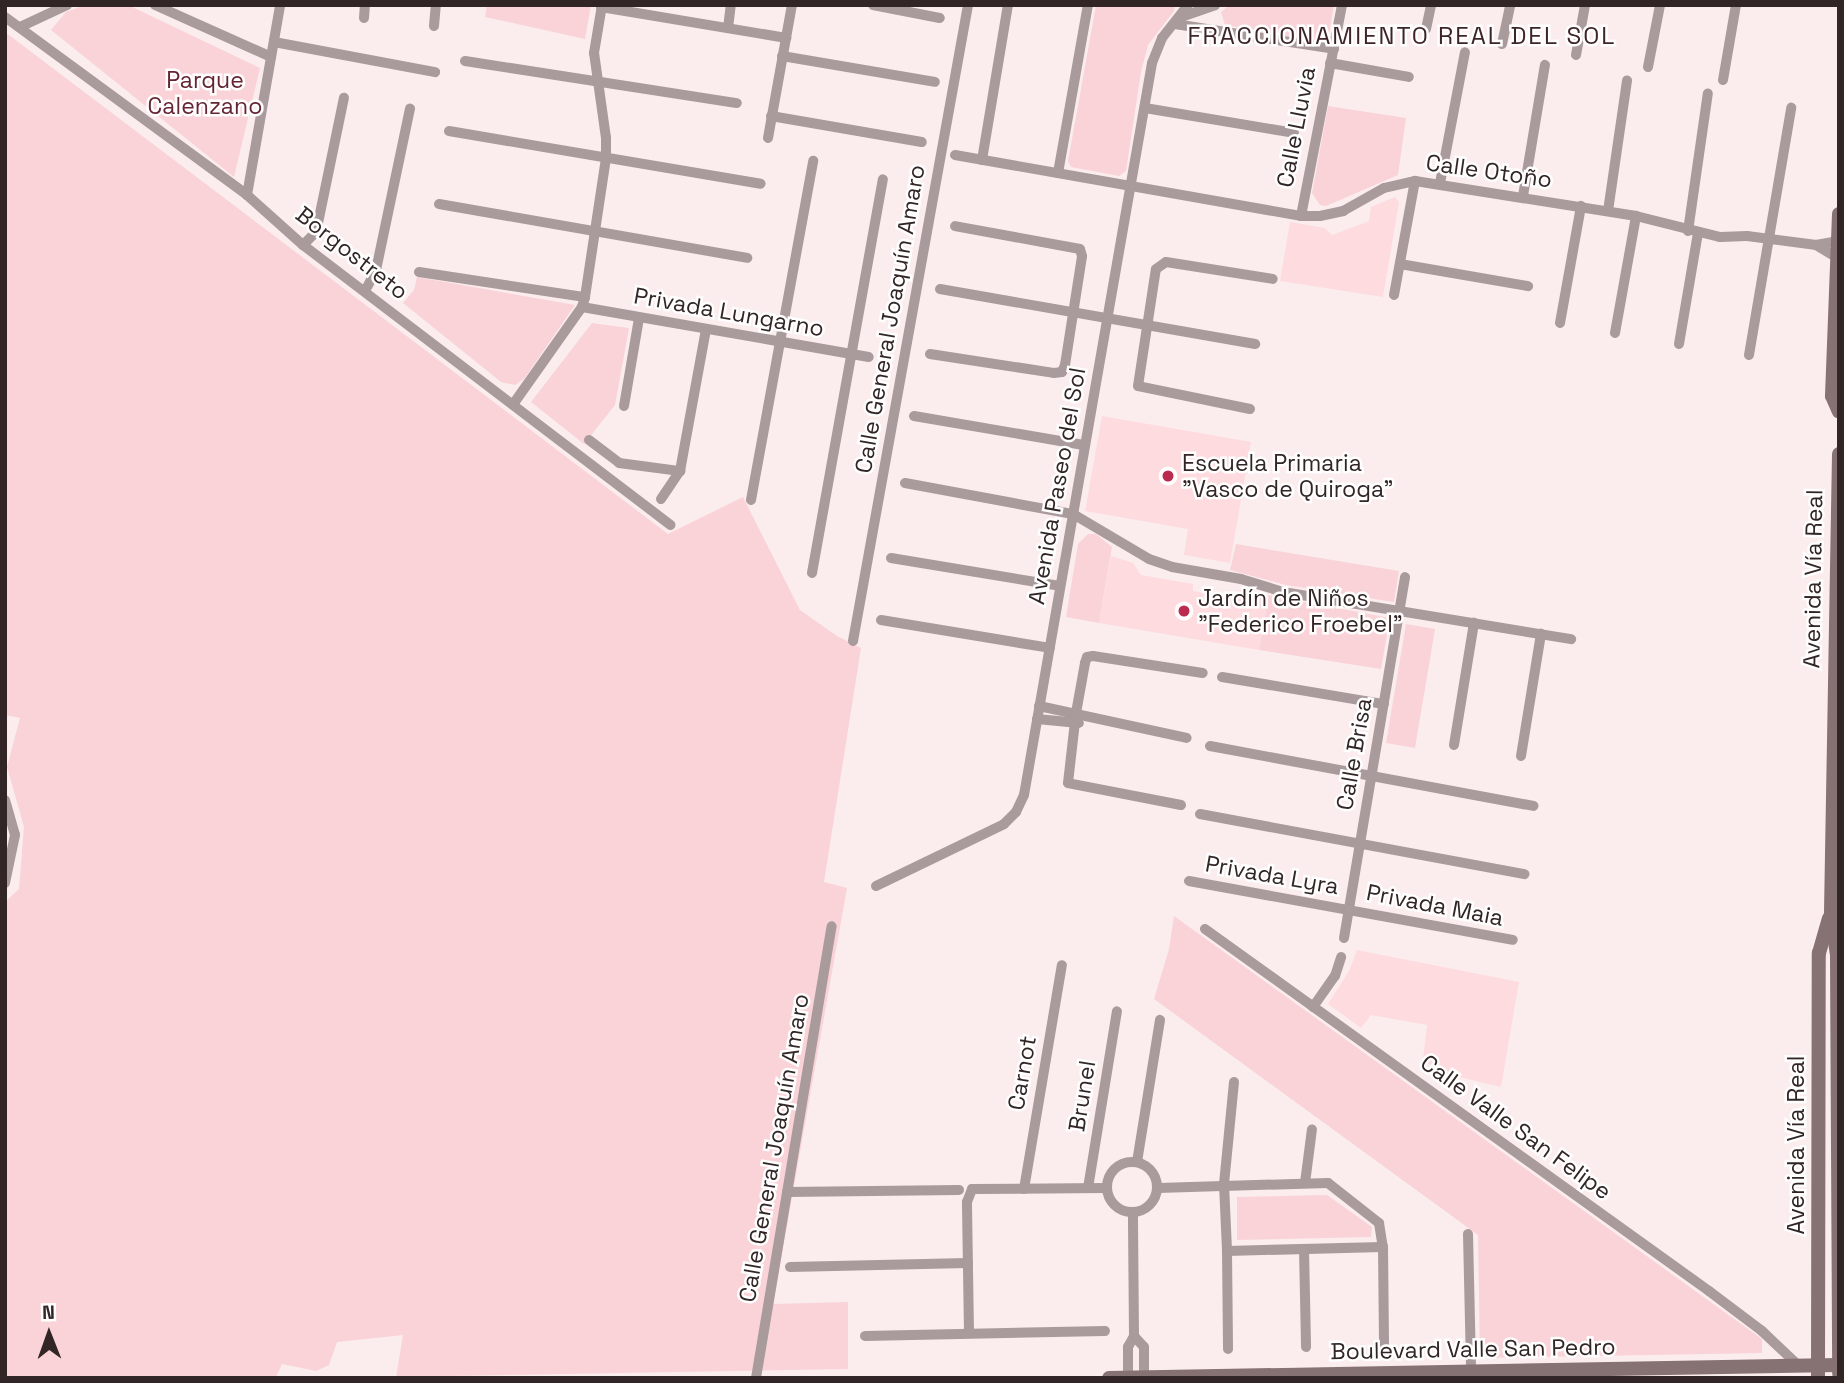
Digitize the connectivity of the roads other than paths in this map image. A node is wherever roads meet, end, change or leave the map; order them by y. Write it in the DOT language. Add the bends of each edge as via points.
graph roads {
  1 [pos="67,5"];
  2 [pos="155,5"];
  3 [pos="280,5"];
  4 [pos="365,5"];
  5 [pos="436,5"];
  6 [pos="669,5"];
  7 [pos="731,5"];
  8 [pos="792,5"];
  9 [pos="873,5"];
  10 [pos="968,5"];
  11 [pos="1008,5"];
  12 [pos="1088,5"];
  13 [pos="1188,5"];
  14 [pos="1215,5"];
  15 [pos="1342,5"];
  16 [pos="1431,5"];
  17 [pos="1510,5"];
  18 [pos="1585,5"];
  19 [pos="1660,5"];
  20 [pos="1736,5"];
  21 [pos="601,6"];
  22 [pos="1200,8"];
  23 [pos="5,17"];
  24 [pos="364,18"];
  25 [pos="940,18"];
  26 [pos="668,19"];
  27 [pos="1178,21"];
  28 [pos="434,26"];
  29 [pos="20,27"];
  30 [pos="728,28"];
  31 [pos="1209,28"];
  32 [pos="1426,29"];
  33 [pos="786,38"];
  34 [pos="274,42"];
  35 [pos="1502,44"];
  36 [pos="1334,49"];
  37 [pos="1465,52"];
  38 [pos="1576,55"];
  39 [pos="782,56"];
  40 [pos="271,57"];
  41 [pos="465,61"];
  42 [pos="1330,63"];
  43 [pos="1545,65"];
  44 [pos="1648,67"];
  45 [pos="435,72"];
  46 [pos="1409,77"];
  47 [pos="1627,80"];
  48 [pos="1723,80"];
  49 [pos="597,82"];
  50 [pos="935,82"];
  51 [pos="1708,93"];
  52 [pos="344,98"];
  53 [pos="737,103"];
  54 [pos="1145,108"];
  55 [pos="1790,108"];
  56 [pos="410,109"];
  57 [pos="771,116"];
  58 [pos="449,131"];
  59 [pos="1294,133"];
  60 [pos="768,138"];
  61 [pos="922,142"];
  62 [pos="955,155"];
  63 [pos="606,159"];
  64 [pos="982,160"];
  65 [pos="813,161"];
  66 [pos="1058,173"];
  67 [pos="883,179"];
  68 [pos="1415,181"];
  69 [pos="1440,183"];
  70 [pos="761,184"];
  71 [pos="1132,187"];
  72 [pos="247,195"];
  73 [pos="1523,196"];
  74 [pos="439,204"];
  75 [pos="1581,206"];
  76 [pos="1608,211"];
  77 [pos="1839,214"];
  78 [pos="1301,216"];
  79 [pos="1636,216"];
  80 [pos="955,226"];
  81 [pos="594,229"];
  82 [pos="1693,232"];
  83 [pos="1771,238"];
  84 [pos="1839,241"];
  85 [pos="303,245"];
  86 [pos="1815,245"];
  87 [pos="747,258"];
  88 [pos="1838,259"];
  89 [pos="1400,264"];
  90 [pos="419,272"];
  91 [pos="1273,279"];
  92 [pos="1528,286"];
  93 [pos="940,289"];
  94 [pos="365,291"];
  95 [pos="1394,295"];
  96 [pos="583,302"];
  97 [pos="1073,312"];
  98 [pos="639,318"];
  99 [pos="1109,318"];
  100 [pos="1560,323"];
  101 [pos="1146,324"];
  102 [pos="706,330"];
  103 [pos="1615,333"];
  104 [pos="778,344"];
  105 [pos="1255,344"];
  106 [pos="1679,344"];
  107 [pos="930,354"];
  108 [pos="851,355"];
  109 [pos="1749,355"];
  110 [pos="869,357"];
  111 [pos="514,403"];
  112 [pos="624,405"];
  113 [pos="1250,409"];
  114 [pos="1839,412"];
  115 [pos="914,416"];
  116 [pos="589,440"];
  117 [pos="1084,445"];
  118 [pos="1839,454"];
  119 [pos="680,471"];
  120 [pos="905,483"];
  121 [pos="662,499"];
  122 [pos="751,500"];
  123 [pos="1073,514"];
  124 [pos="671,525"];
  125 [pos="1837,551"];
  126 [pos="891,558"];
  127 [pos="812,573"];
  128 [pos="1405,577"];
  129 [pos="1060,586"];
  130 [pos="1401,611"];
  131 [pos="881,620"];
  132 [pos="1474,623"];
  133 [pos="1541,634"];
  134 [pos="1571,639"];
  135 [pos="853,641"];
  136 [pos="1050,648"];
  137 [pos="1203,673"];
  138 [pos="1222,677"];
  139 [pos="1384,705"];
  140 [pos="1039,706"];
  141 [pos="1037,719"];
  142 [pos="1075,719"];
  143 [pos="1187,738"];
  144 [pos="1454,745"];
  145 [pos="1210,746"];
  146 [pos="1521,756"];
  147 [pos="1371,775"];
  148 [pos="5,800"];
  149 [pos="1181,805"];
  150 [pos="1534,806"];
  151 [pos="1200,814"];
  152 [pos="1359,842"];
  153 [pos="1525,874"];
  154 [pos="1189,881"];
  155 [pos="5,883"];
  156 [pos="876,886"];
  157 [pos="1348,910"];
  158 [pos="1830,914"];
  159 [pos="832,926"];
  160 [pos="1205,929"];
  161 [pos="1344,939"];
  162 [pos="1513,940"];
  163 [pos="1341,957"];
  164 [pos="1062,965"];
  165 [pos="1313,1007"];
  166 [pos="1116,1011"];
  167 [pos="1160,1020"];
  168 [pos="1234,1082"];
  169 [pos="1312,1129"];
  170 [pos="1137,1162"];
  171 [pos="1305,1183"];
  172 [pos="1224,1184"];
  173 [pos="1088,1188"];
  174 [pos="1106,1188"];
  175 [pos="1158,1188"];
  176 [pos="1024,1189"];
  177 [pos="959,1190"];
  178 [pos="788,1192"];
  179 [pos="1133,1213"];
  180 [pos="1468,1234"];
  181 [pos="1383,1247"];
  182 [pos="1304,1249"];
  183 [pos="1227,1251"];
  184 [pos="968,1263"];
  185 [pos="790,1267"];
  186 [pos="1105,1331"];
  187 [pos="969,1334"];
  188 [pos="865,1336"];
  189 [pos="1134,1336"];
  190 [pos="1384,1346"];
  191 [pos="1306,1347"];
  192 [pos="1228,1349"];
  193 [pos="1798,1365"];
  194 [pos="1838,1368"];
  195 [pos="1471,1371"];
  196 [pos="1818,1371"];
  197 [pos="1598,1373"];
  198 [pos="1332,1376"];
  199 [pos="756,1378"];
  200 [pos="1109,1378"];
  201 [pos="1128,1378"];
  202 [pos="1144,1378"];
  1 -- 29 [label="street"];
  2 -- 40 [label="street"];
  3 -- 34 [label="street"];
  4 -- 24 [label="street"];
  5 -- 28 [label="street"];
  6 -- 26 [label="street"];
  7 -- 30 [label="street"];
  8 -- 33 [label="street"];
  9 -- 25 [label="street"];
  10 -- 135 [label="street, Calle General Joaquín Amaro"];
  11 -- 64 [label="street"];
  12 -- 66 [label="street"];
  13 -- 27 [label="street, Avenida Paseo del Sol"];
  14 -- 22 [label="street"];
  15 -- 36 [label="street, Calle Lluvia"];
  16 -- 32 [label="street"];
  17 -- 35 [label="street"];
  18 -- 38 [label="street"];
  19 -- 44 [label="street"];
  20 -- 48 [label="street"];
  21 -- 26 [label="street"];
  21 -- 49 [label="street" via="594,53"];
  22 -- 27 [label="street"];
  22 -- 31 [label="street"];
  23 -- 29 [label="street, Borgostreto"];
  26 -- 30 [label="street"];
  27 -- 31 [label="street"];
  27 -- 54 [label="street, Avenida Paseo del Sol" via="1162,38 1152,64"];
  29 -- 72 [label="street, Borgostreto"];
  30 -- 33 [label="street"];
  31 -- 36 [label="street"];
  33 -- 39 [label="street"];
  34 -- 40 [label="street"];
  34 -- 45 [label="street"];
  36 -- 42 [label="street, Calle Lluvia"];
  37 -- 69 [label="street"];
  39 -- 50 [label="street"];
  39 -- 57 [label="street"];
  40 -- 72 [label="street"];
  41 -- 49 [label="street"];
  42 -- 46 [label="street"];
  42 -- 78 [label="street, Calle Lluvia"];
  43 -- 73 [label="street"];
  47 -- 76 [label="street"];
  49 -- 53 [label="street"];
  49 -- 63 [label="street"];
  51 -- 82 [label="street"];
  52 -- 85 [label="street" via="318,223"];
  54 -- 59 [label="street"];
  54 -- 71 [label="street, Avenida Paseo del Sol"];
  55 -- 83 [label="street"];
  56 -- 94 [label="street" via="376,270"];
  57 -- 60 [label="street"];
  57 -- 61 [label="street"];
  58 -- 63 [label="street"];
  62 -- 64 [label="street, Calle Otoño"];
  63 -- 70 [label="street"];
  63 -- 81 [label="street"];
  64 -- 66 [label="street, Calle Otoño"];
  65 -- 104 [label="street"];
  66 -- 71 [label="street, Calle Otoño"];
  67 -- 108 [label="street"];
  68 -- 69 [label="street, Calle Otoño"];
  68 -- 78 [label="street, Calle Otoño" via="1384,188 1343,211"];
  68 -- 89 [label="street"];
  69 -- 73 [label="street, Calle Otoño"];
  71 -- 78 [label="street, Calle Otoño"];
  71 -- 99 [label="street, Avenida Paseo del Sol"];
  72 -- 85 [label="street, Borgostreto"];
  73 -- 75 [label="street, Calle Otoño"];
  74 -- 81 [label="street"];
  75 -- 76 [label="street, Calle Otoño"];
  75 -- 100 [label="street"];
  76 -- 79 [label="street, Calle Otoño"];
  77 -- 84 [label="main road"];
  79 -- 82 [label="street, Calle Otoño"];
  79 -- 103 [label="street"];
  80 -- 97 [label="street" via="1080,249"];
  81 -- 87 [label="street"];
  81 -- 96 [label="street"];
  82 -- 83 [label="street, Calle Otoño"];
  82 -- 106 [label="street"];
  83 -- 86 [label="street, Calle Otoño"];
  83 -- 109 [label="street"];
  84 -- 86 [label="street, Calle Otoño"];
  84 -- 88 [label="main road"];
  85 -- 94 [label="street, Borgostreto"];
  86 -- 88 [label="street, Calle Otoño"];
  88 -- 114 [label="main road" via="1832,396"];
  89 -- 92 [label="street"];
  89 -- 95 [label="street"];
  90 -- 96 [label="street, Privada Lungarno"];
  91 -- 101 [label="street" via="1158,264"];
  93 -- 97 [label="street"];
  94 -- 111 [label="street, Borgostreto"];
  96 -- 98 [label="street, Privada Lungarno"];
  96 -- 111 [label="street"];
  97 -- 99 [label="street"];
  97 -- 107 [label="street" via="1062,372"];
  98 -- 102 [label="street, Privada Lungarno"];
  98 -- 112 [label="street"];
  99 -- 101 [label="street"];
  99 -- 117 [label="street, Avenida Paseo del Sol"];
  101 -- 105 [label="street"];
  101 -- 113 [label="street" via="1138,386"];
  102 -- 104 [label="street, Privada Lungarno"];
  102 -- 119 [label="street"];
  104 -- 108 [label="street, Privada Lungarno"];
  104 -- 122 [label="street"];
  108 -- 110 [label="street, Privada Lungarno"];
  108 -- 127 [label="street"];
  111 -- 124 [label="street, Borgostreto"];
  115 -- 117 [label="street"];
  116 -- 119 [label="street" via="619,463"];
  117 -- 123 [label="street, Avenida Paseo del Sol"];
  118 -- 125 [label="main road, Avenida Vía Real"];
  119 -- 121 [label="street"];
  120 -- 123 [label="street"];
  123 -- 129 [label="street, Avenida Paseo del Sol"];
  123 -- 130 [label="street" via="1149,559 1172,567 1283,592"];
  125 -- 158 [label="main road, Avenida Vía Real"];
  126 -- 129 [label="street"];
  128 -- 130 [label="street, Calle Brisa"];
  129 -- 136 [label="street, Avenida Paseo del Sol"];
  130 -- 132 [label="street"];
  130 -- 139 [label="street, Calle Brisa"];
  131 -- 136 [label="street"];
  132 -- 133 [label="street"];
  132 -- 144 [label="street"];
  133 -- 134 [label="street"];
  133 -- 146 [label="street"];
  136 -- 140 [label="street, Avenida Paseo del Sol"];
  137 -- 142 [label="street" via="1087,657"];
  138 -- 139 [label="street"];
  139 -- 147 [label="street, Calle Brisa"];
  140 -- 141 [label="street, Avenida Paseo del Sol"];
  140 -- 142 [label="street"];
  141 -- 142 [label="street"];
  141 -- 156 [label="street, Avenida Paseo del Sol" via="1024,795 1016,812 1004,824"];
  142 -- 143 [label="street"];
  142 -- 149 [label="street" via="1068,783"];
  145 -- 147 [label="street"];
  147 -- 150 [label="street"];
  147 -- 152 [label="street, Calle Brisa"];
  148 -- 155 [label="street" via="15,835"];
  151 -- 152 [label="street"];
  152 -- 153 [label="street"];
  152 -- 157 [label="street, Calle Brisa"];
  154 -- 157 [label="street, Privada Lyra"];
  157 -- 161 [label="street, Calle Brisa"];
  157 -- 162 [label="street, Privada Maia"];
  158 -- 194 [label="main road, Avenida Vía Real" via="1837,955"];
  158 -- 196 [label="main road, Avenida Vía Real" via="1819,953"];
  159 -- 178 [label="street, Calle General Joaquín Amaro"];
  160 -- 165 [label="street, Calle Valle San Felipe"];
  163 -- 165 [label="street" via="1335,976"];
  164 -- 176 [label="street, Carnot"];
  165 -- 193 [label="street, Calle Valle San Felipe" via="1709,1291"];
  166 -- 173 [label="street, Brunel"];
  167 -- 170 [label="street"];
  168 -- 172 [label="street"];
  169 -- 171 [label="street"];
  170 -- 174 [label="street" via="1122,1164 1110,1173"];
  170 -- 175 [label="street" via="1156,1176"];
  171 -- 172 [label="street"];
  171 -- 181 [label="street" via="1328,1183 1379,1223"];
  172 -- 175 [label="street"];
  172 -- 183 [label="street"];
  173 -- 174 [label="street"];
  173 -- 176 [label="street"];
  174 -- 179 [label="street" via="1110,1201"];
  175 -- 179 [label="street" via="1146,1210"];
  176 -- 184 [label="street" via="972,1189 967,1202"];
  177 -- 178 [label="street"];
  178 -- 199 [label="street, Calle General Joaquín Amaro"];
  179 -- 189 [label="street"];
  180 -- 195 [label="street"];
  181 -- 182 [label="street"];
  181 -- 190 [label="street"];
  182 -- 183 [label="street"];
  182 -- 191 [label="street"];
  183 -- 192 [label="street"];
  184 -- 185 [label="street"];
  184 -- 187 [label="street"];
  186 -- 187 [label="street"];
  187 -- 188 [label="street"];
  189 -- 201 [label="street" via="1128,1347"];
  189 -- 202 [label="street" via="1143,1347"];
  193 -- 196 [label="main road, Boulevard Valle San Pedro"];
  193 -- 197 [label="main road, Boulevard Valle San Pedro"];
  194 -- 196 [label="main road, Boulevard Valle San Pedro"];
  195 -- 197 [label="main road, Boulevard Valle San Pedro"];
  195 -- 198 [label="main road, Boulevard Valle San Pedro"];
  198 -- 202 [label="main road, Boulevard Valle San Pedro"];
  200 -- 201 [label="main road, Boulevard Valle San Pedro"];
  201 -- 202 [label="main road, Boulevard Valle San Pedro"];
}
